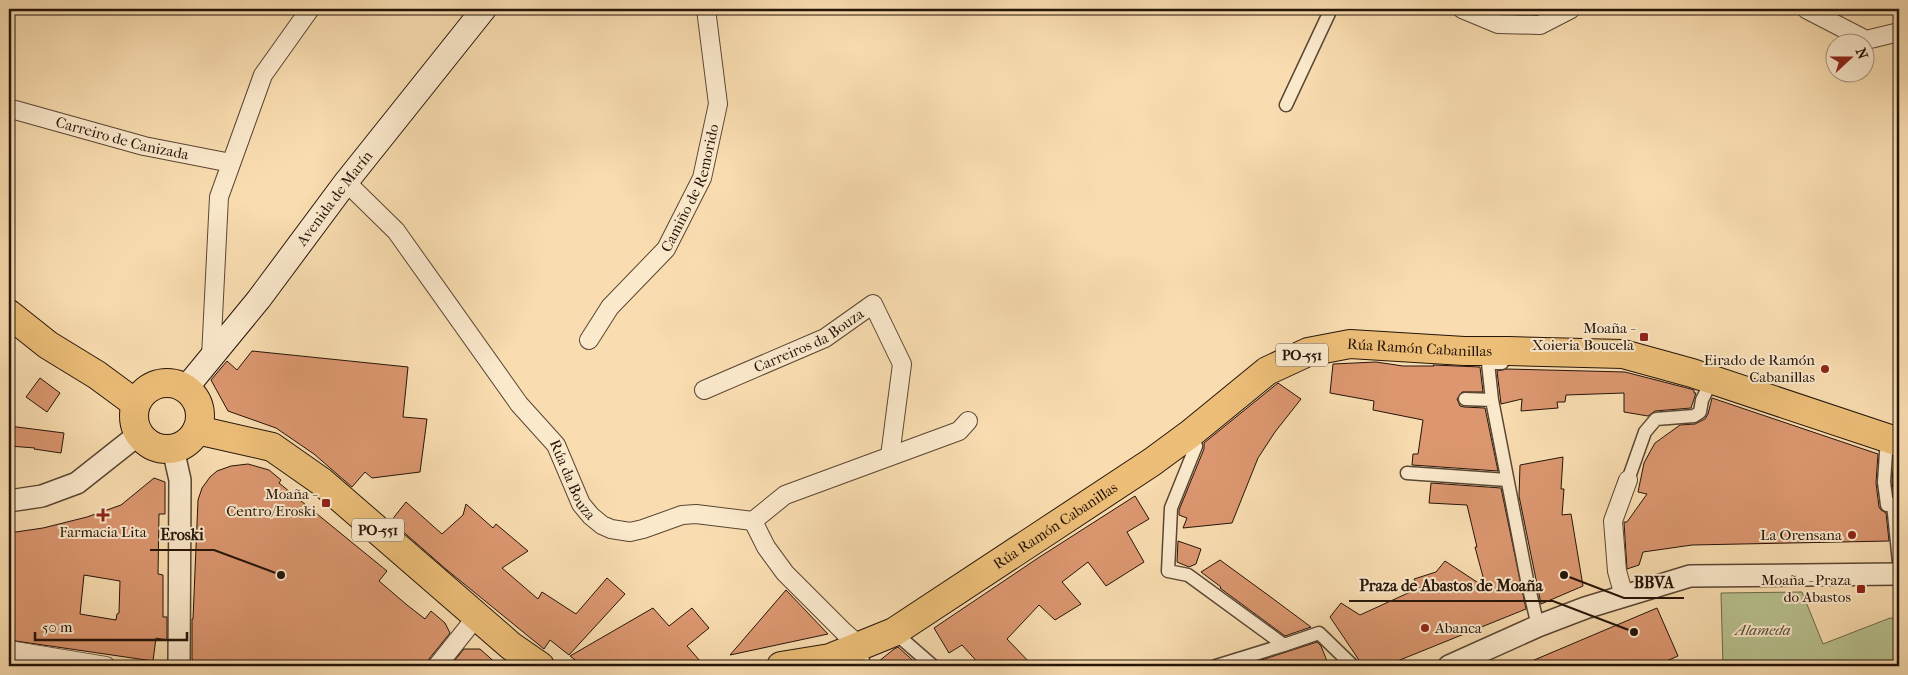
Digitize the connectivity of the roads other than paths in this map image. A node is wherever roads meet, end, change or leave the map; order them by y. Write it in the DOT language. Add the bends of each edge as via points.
graph roads {
  1 [pos="310,9"];
  2 [pos="484,9"];
  3 [pos="706,9"];
  4 [pos="1331,9"];
  5 [pos="1462,9"];
  6 [pos="1571,9"];
  7 [pos="1806,9"];
  8 [pos="1899,32"];
  9 [pos="1286,105"];
  10 [pos="15,110"];
  11 [pos="231,163"];
  12 [pos="346,182"];
  13 [pos="9,314"];
  14 [pos="589,340"];
  15 [pos="1508,351"];
  16 [pos="211,357"];
  17 [pos="1712,380"];
  18 [pos="186,388"];
  19 [pos="704,390"];
  20 [pos="1465,399"];
  21 [pos="1492,400"];
  22 [pos="135,403"];
  23 [pos="968,421"];
  24 [pos="197,430"];
  25 [pos="139,434"];
  26 [pos="1190,434"];
  27 [pos="1893,440"];
  28 [pos="173,449"];
  29 [pos="890,456"];
  30 [pos="1407,473"];
  31 [pos="1507,480"];
  32 [pos="1628,480"];
  33 [pos="9,502"];
  34 [pos="753,521"];
  35 [pos="1899,562"];
  36 [pos="1899,574"];
  37 [pos="1624,596"];
  38 [pos="477,616"];
  39 [pos="1538,626"];
  40 [pos="894,632"];
  41 [pos="1284,645"];
  42 [pos="9,650"];
  43 [pos="862,656"];
  44 [pos="106,666"];
  45 [pos="179,666"];
  46 [pos="437,666"];
  47 [pos="540,666"];
  48 [pos="781,666"];
  49 [pos="933,666"];
  50 [pos="1216,666"];
  51 [pos="1353,666"];
  52 [pos="1449,666"];
  1 -- 11 [label="street" via="263,75"];
  2 -- 12 [label="main road, Avenida de Marín"];
  3 -- 14 [label="street, Camiño de Remorido" via="718,104 702,178 666,249 610,307"];
  4 -- 9 [label="street"];
  5 -- 6 [label="street" via="1498,24 1540,25"];
  7 -- 8 [label="street" via="1866,40"];
  10 -- 11 [label="street, Carreiro de Canizada" via="144,146"];
  11 -- 16 [label="street" via="218,197"];
  12 -- 16 [label="main road, Avenida de Marín" via="259,299"];
  12 -- 34 [label="street, Rúa da Bouza" via="396,230 518,404 556,445 581,504 591,516 611,529 630,532 682,515"];
  13 -- 22 [label="main road" via="48,345"];
  15 -- 17 [label="main road, Rúa Ramón Cabanillas / PO-551" via="1624,354"];
  15 -- 21 [label="street" via="1508,363 1488,363"];
  15 -- 26 [label="main road, Rúa Ramón Cabanillas / PO-551" via="1350,344 1308,352 1267,371"];
  16 -- 18 [label="main road, Avenida de Marín"];
  17 -- 27 [label="main road, Rúa Ramón Cabanillas / PO-551"];
  17 -- 32 [label="street" via="1700,412 1694,416 1656,418 1645,432"];
  18 -- 22 [label="main road" via="176,383 157,383 140,394"];
  18 -- 24 [label="main road" via="198,402 200,421"];
  19 -- 29 [label="street, Carreiros da Bouza" via="825,338 873,304 902,364"];
  20 -- 21 [label="street"];
  21 -- 31 [label="street"];
  22 -- 25 [label="main road" via="134,425"];
  23 -- 29 [label="street" via="959,431"];
  24 -- 28 [label="main road" via="192,438"];
  24 -- 38 [label="main road, PO-551" via="272,447 322,482"];
  25 -- 28 [label="main road" via="154,447"];
  25 -- 33 [label="street" via="76,483 42,496"];
  26 -- 40 [label="main road, Rúa Ramón Cabanillas / PO-551"];
  26 -- 41 [label="street" via="1196,446 1170,508 1168,571 1188,576"];
  27 -- 35 [label="street" via="1884,482 1887,505 1893,504"];
  28 -- 45 [label="street" via="180,480"];
  29 -- 34 [label="street" via="784,495"];
  30 -- 31 [label="street"];
  31 -- 39 [label="street"];
  32 -- 37 [label="street" via="1613,521 1617,571"];
  34 -- 43 [label="street" via="785,573 844,632"];
  36 -- 37 [label="street" via="1690,576"];
  37 -- 39 [label="street"];
  38 -- 46 [label="street"];
  38 -- 47 [label="main road, PO-551"];
  39 -- 52 [label="street"];
  40 -- 43 [label="main road, Rúa Ramón Cabanillas / PO-551"];
  40 -- 49 [label="street"];
  41 -- 50 [label="street"];
  41 -- 51 [label="street" via="1319,633"];
  42 -- 44 [label="street"];
  43 -- 48 [label="main road, Rúa Ramón Cabanillas / PO-551"];
}
